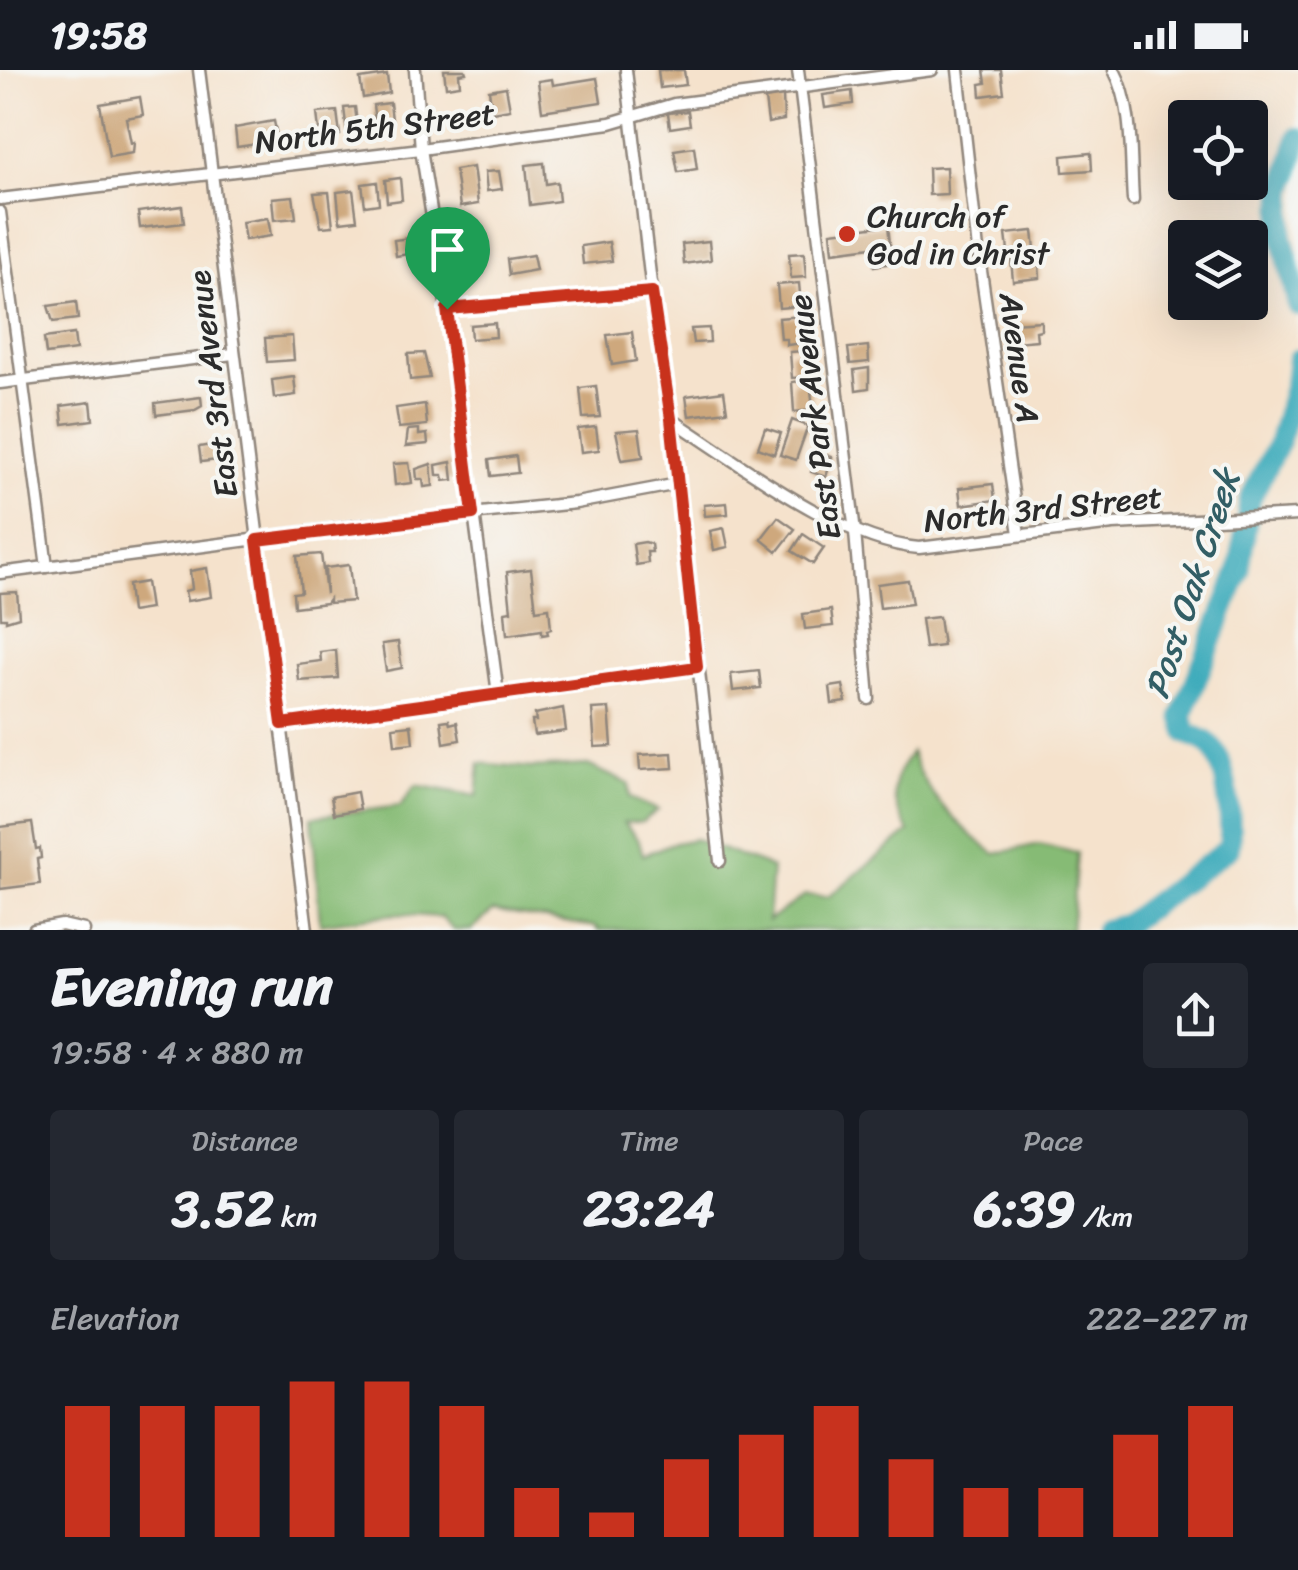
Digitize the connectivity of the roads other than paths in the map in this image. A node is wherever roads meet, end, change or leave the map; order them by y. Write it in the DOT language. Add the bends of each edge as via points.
graph roads {
  1 [pos="199,70"];
  2 [pos="414,70"];
  3 [pos="626,70"];
  4 [pos="798,70"];
  5 [pos="932,70"];
  6 [pos="958,70"];
  7 [pos="1114,70"];
  8 [pos="800,89"];
  9 [pos="632,116"];
  10 [pos="420,149"];
  11 [pos="214,172"];
  12 [pos="0,199"];
  13 [pos="1133,200"];
  14 [pos="0,212"];
  15 [pos="652,292"];
  16 [pos="447,309"];
  17 [pos="233,354"];
  18 [pos="22,380"];
  19 [pos="0,382"];
  20 [pos="671,419"];
  21 [pos="678,484"];
  22 [pos="473,514"];
  23 [pos="1298,515"];
  24 [pos="855,532"];
  25 [pos="1019,534"];
  26 [pos="257,540"];
  27 [pos="46,567"];
  28 [pos="0,573"];
  29 [pos="697,667"];
  30 [pos="498,694"];
  31 [pos="869,699"];
  32 [pos="282,724"];
  33 [pos="720,861"];
  34 [pos="34,930"];
  35 [pos="84,930"];
  36 [pos="307,930"];
  1 -- 11 [label="street, East 3rd Avenue"];
  2 -- 10 [label="street"];
  3 -- 9 [label="street"];
  4 -- 8 [label="street, East Park Avenue"];
  5 -- 8 [label="street, North 5th Street"];
  6 -- 25 [label="street, Avenue A"];
  7 -- 13 [label="street" via="1127,118"];
  8 -- 9 [label="street, North 5th Street" via="674,104"];
  8 -- 24 [label="street, East Park Avenue"];
  9 -- 10 [label="street, North 5th Street"];
  9 -- 15 [label="street"];
  10 -- 11 [label="street, North 5th Street"];
  10 -- 16 [label="street"];
  11 -- 12 [label="street, North 5th Street"];
  11 -- 17 [label="street, East 3rd Avenue"];
  14 -- 18 [label="street"];
  15 -- 16 [label="street"];
  15 -- 20 [label="street"];
  16 -- 22 [label="street"];
  17 -- 18 [label="street"];
  17 -- 26 [label="street, East 3rd Avenue"];
  18 -- 19 [label="street"];
  18 -- 27 [label="street"];
  20 -- 21 [label="street"];
  20 -- 24 [label="street, North 3rd Street"];
  21 -- 22 [label="street"];
  21 -- 29 [label="street"];
  22 -- 26 [label="street"];
  22 -- 30 [label="street"];
  23 -- 25 [label="street, North 3rd Street"];
  24 -- 25 [label="street, North 3rd Street" via="918,548"];
  24 -- 31 [label="street, East Park Avenue"];
  26 -- 27 [label="street"];
  26 -- 32 [label="street, East 3rd Avenue"];
  27 -- 28 [label="street"];
  29 -- 30 [label="street"];
  29 -- 33 [label="street"];
  30 -- 32 [label="street"];
  32 -- 36 [label="street, East 3rd Avenue"];
  34 -- 35 [label="street"];
}
